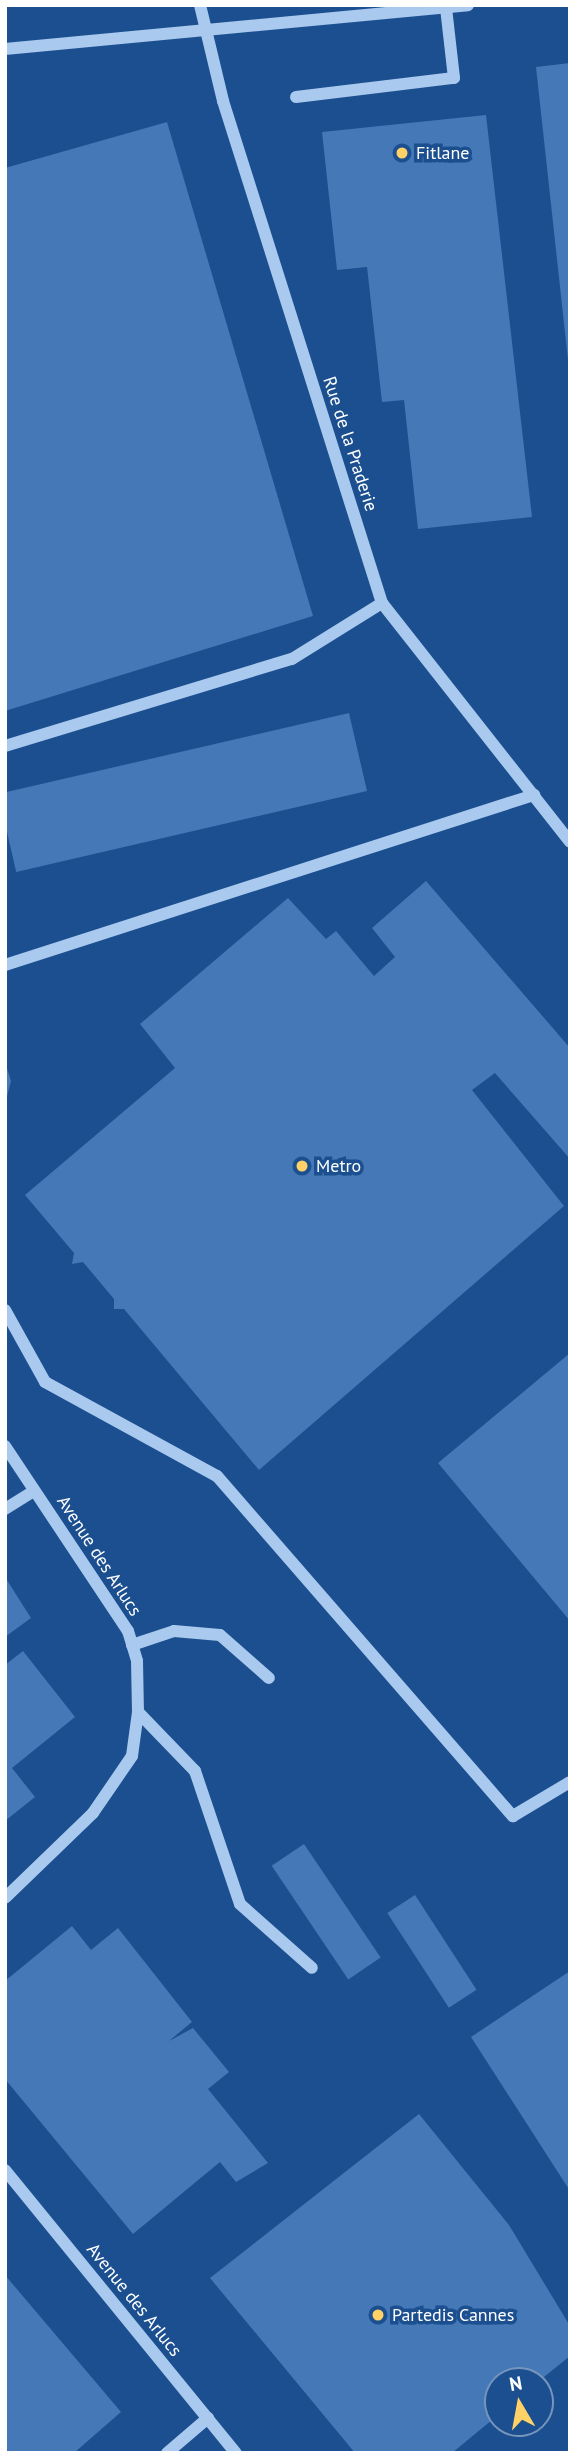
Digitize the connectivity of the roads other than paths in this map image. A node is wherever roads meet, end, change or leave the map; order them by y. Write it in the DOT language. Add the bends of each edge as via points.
graph roads {
  1 [pos="200,5"];
  2 [pos="468,5"];
  3 [pos="446,8"];
  4 [pos="203,32"];
  5 [pos="5,49"];
  6 [pos="296,97"];
  7 [pos="382,603"];
  8 [pos="5,746"];
  9 [pos="534,795"];
  10 [pos="570,842"];
  11 [pos="5,965"];
  12 [pos="5,1310"];
  13 [pos="5,1446"];
  14 [pos="34,1491"];
  15 [pos="5,1509"];
  16 [pos="132,1645"];
  17 [pos="269,1678"];
  18 [pos="138,1712"];
  19 [pos="570,1782"];
  20 [pos="5,1898"];
  21 [pos="312,1968"];
  22 [pos="5,2170"];
  23 [pos="208,2418"];
  24 [pos="167,2453"];
  25 [pos="236,2453"];
  1 -- 4 [label="street, Rue de la Praderie"];
  2 -- 3 [label="street"];
  3 -- 4 [label="street"];
  3 -- 6 [label="street" via="454,78"];
  4 -- 5 [label="street"];
  4 -- 7 [label="street, Rue de la Praderie"];
  7 -- 8 [label="street" via="292,659"];
  7 -- 9 [label="street, Rue de la Praderie"];
  9 -- 10 [label="street, Rue de la Praderie"];
  9 -- 11 [label="street"];
  12 -- 19 [label="street" via="45,1382 217,1476 513,1816"];
  13 -- 14 [label="street, Avenue des Arlucs"];
  14 -- 15 [label="street"];
  14 -- 16 [label="street, Avenue des Arlucs" via="113,1603"];
  16 -- 17 [label="street" via="174,1631 220,1635"];
  16 -- 18 [label="street, Avenue des Arlucs"];
  18 -- 20 [label="street, Avenue des Arlucs" via="132,1756 93,1813"];
  18 -- 21 [label="street" via="195,1771 240,1904"];
  22 -- 23 [label="street, Avenue des Arlucs"];
  23 -- 24 [label="street"];
  23 -- 25 [label="street, Avenue des Arlucs"];
}
